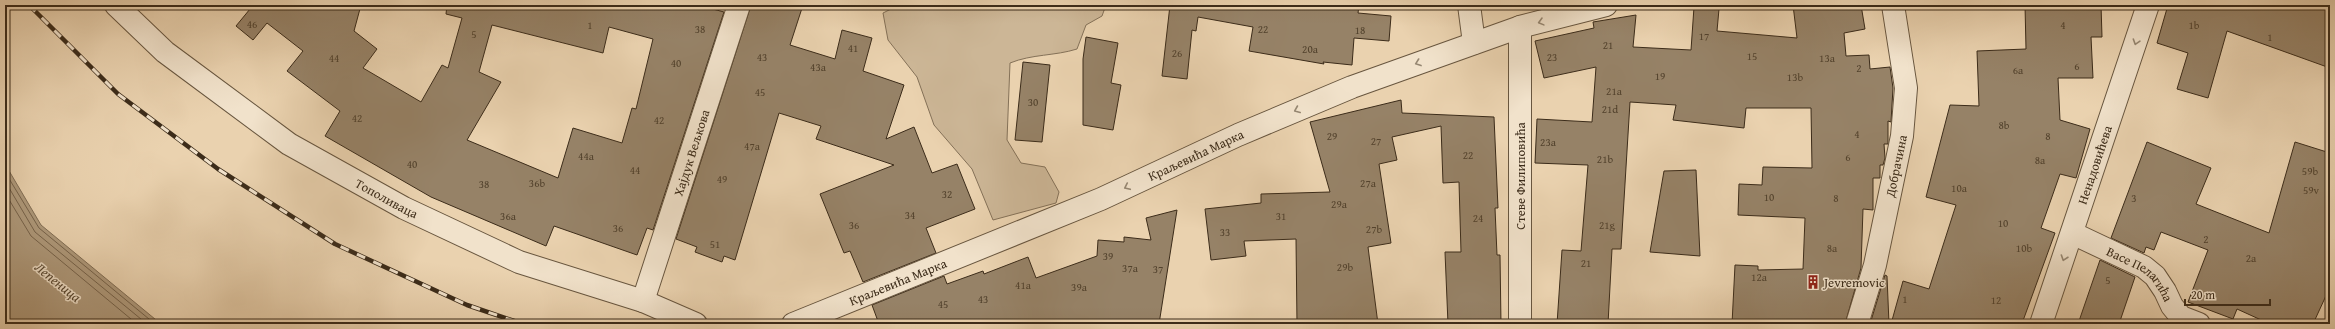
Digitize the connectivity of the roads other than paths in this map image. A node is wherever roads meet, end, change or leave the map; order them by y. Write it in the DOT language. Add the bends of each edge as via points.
graph roads {
  1 [pos="116,5"];
  2 [pos="739,5"];
  3 [pos="1469,5"];
  4 [pos="1606,5"];
  5 [pos="1893,5"];
  6 [pos="2148,5"];
  7 [pos="1520,27"];
  8 [pos="1474,43"];
  9 [pos="2072,233"];
  10 [pos="643,301"];
  11 [pos="696,324"];
  12 [pos="793,324"];
  13 [pos="1520,324"];
  14 [pos="1857,324"];
  15 [pos="2041,324"];
  16 [pos="2199,324"];
  1 -- 10 [label="street, Тополиваца" via="171,56 225,98 303,151 404,208 519,262"];
  2 -- 10 [label="street, Хајдук Вељкова"];
  3 -- 8 [label="street"];
  4 -- 7 [label="street, Краљевића Марка, one-way"];
  5 -- 14 [label="street, Добрачина" via="1906,88 1902,136 1875,265"];
  6 -- 9 [label="street, Ненадовићева, one-way"];
  7 -- 8 [label="street, Краљевића Марка"];
  7 -- 13 [label="street, Стеве Филиповића"];
  8 -- 12 [label="street, Краљевића Марка, one-way" via="1352,87 1101,199"];
  9 -- 15 [label="street, Ненадовићева, one-way"];
  9 -- 16 [label="street, Васе Пелагића" via="2144,267 2155,276 2181,317"];
  10 -- 11 [label="street, Тополиваца"];
}
